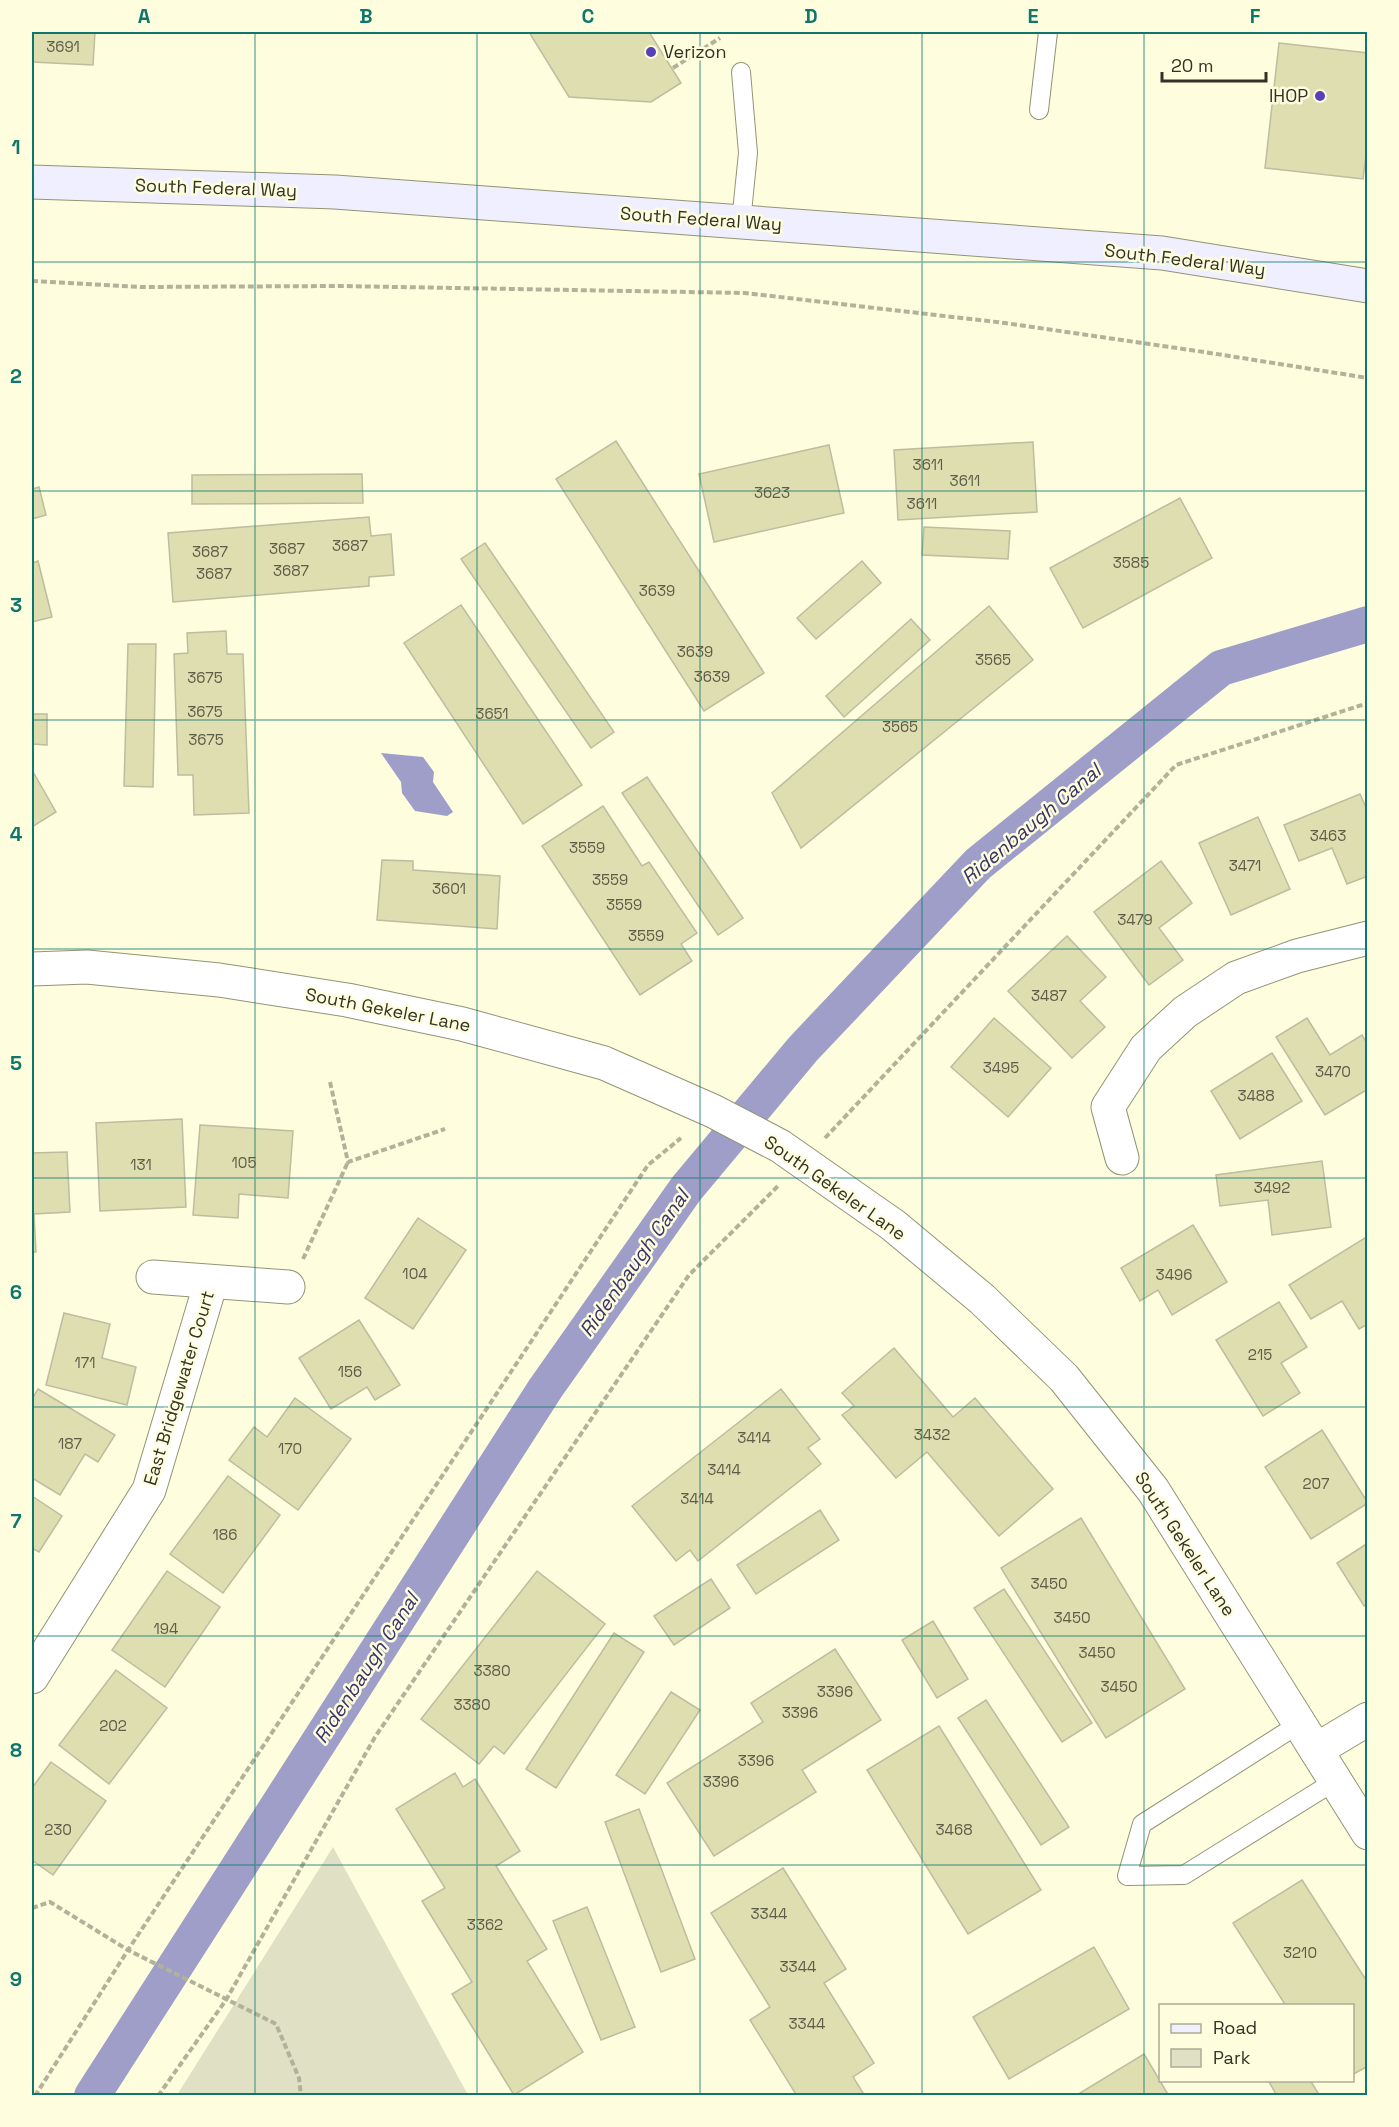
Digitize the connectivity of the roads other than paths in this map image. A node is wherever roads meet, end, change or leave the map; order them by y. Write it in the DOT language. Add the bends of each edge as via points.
graph roads {
  1 [pos="1048,32"];
  2 [pos="741,72"];
  3 [pos="1039,111"];
  4 [pos="32,182"];
  5 [pos="741,222"];
  6 [pos="1368,286"];
  7 [pos="1368,938"];
  8 [pos="32,969"];
  9 [pos="1122,1158"];
  10 [pos="295,1275"];
  11 [pos="153,1277"];
  12 [pos="211,1282"];
  13 [pos="32,1677"];
  14 [pos="1368,1719"];
  15 [pos="1308,1737"];
  16 [pos="1335,1781"];
  17 [pos="1368,1833"];
  1 -- 3 [label="lane"];
  2 -- 5 [label="lane" via="748,153"];
  4 -- 5 [label="main road, South Federal Way" via="335,192"];
  5 -- 6 [label="main road, South Federal Way" via="1162,253"];
  7 -- 9 [label="street" via="1297,956 1236,978 1177,1019 1146,1048 1108,1107"];
  8 -- 15 [label="street, South Gekeler Lane" via="87,967 219,980 347,1000 462,1024 604,1063 713,1112 791,1154 893,1225 982,1299 1064,1378 1153,1490"];
  10 -- 12 [label="street, East Bridgewater Court"];
  11 -- 12 [label="street, East Bridgewater Court"];
  12 -- 13 [label="street, East Bridgewater Court" via="149,1490"];
  14 -- 15 [label="street"];
  15 -- 16 [label="street, South Gekeler Lane"];
  15 -- 16 [label="lane" via="1142,1824 1126,1876 1185,1875"];
  16 -- 17 [label="street, South Gekeler Lane"];
}
